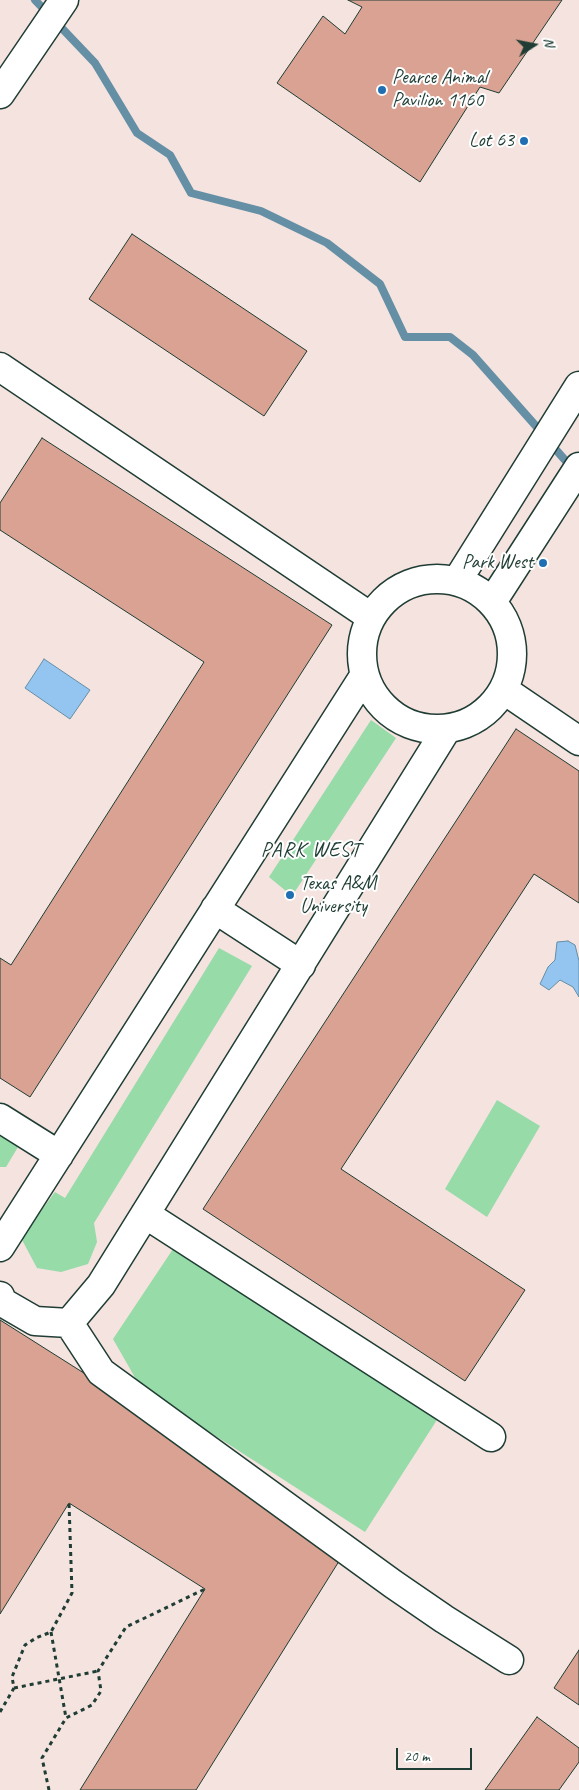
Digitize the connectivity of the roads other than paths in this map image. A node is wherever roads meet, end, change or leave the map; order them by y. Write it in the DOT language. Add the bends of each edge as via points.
graph roads {
  1 [pos="64,0"];
  2 [pos="5,86"];
  3 [pos="0,367"];
  4 [pos="579,386"];
  5 [pos="573,477"];
  6 [pos="457,580"];
  7 [pos="492,602"];
  8 [pos="370,617"];
  9 [pos="364,676"];
  10 [pos="504,690"];
  11 [pos="446,730"];
  12 [pos="579,741"];
  13 [pos="215,908"];
  14 [pos="301,965"];
  15 [pos="0,1118"];
  16 [pos="59,1154"];
  17 [pos="145,1214"];
  18 [pos="0,1247"];
  19 [pos="0,1296"];
  20 [pos="69,1323"];
  21 [pos="491,1437"];
  22 [pos="509,1660"];
  1 -- 2 [label="street"];
  3 -- 8 [label="street"];
  4 -- 6 [label="street"];
  5 -- 7 [label="street"];
  6 -- 7 [label="street"];
  6 -- 8 [label="street" via="432,578 408,584 386,597"];
  7 -- 10 [label="street" via="508,628 513,659"];
  8 -- 9 [label="street" via="363,636"];
  9 -- 11 [label="street" via="376,700 396,718 420,729"];
  9 -- 13 [label="street"];
  10 -- 11 [label="street" via="490,709 470,723"];
  10 -- 12 [label="street"];
  11 -- 14 [label="street"];
  13 -- 14 [label="street"];
  13 -- 16 [label="street"];
  14 -- 17 [label="street"];
  15 -- 16 [label="street"];
  16 -- 18 [label="street"];
  17 -- 20 [label="street" via="101,1285"];
  17 -- 21 [label="street"];
  19 -- 20 [label="street" via="2,1302 35,1321"];
  20 -- 22 [label="street" via="101,1372 393,1584"];
}
